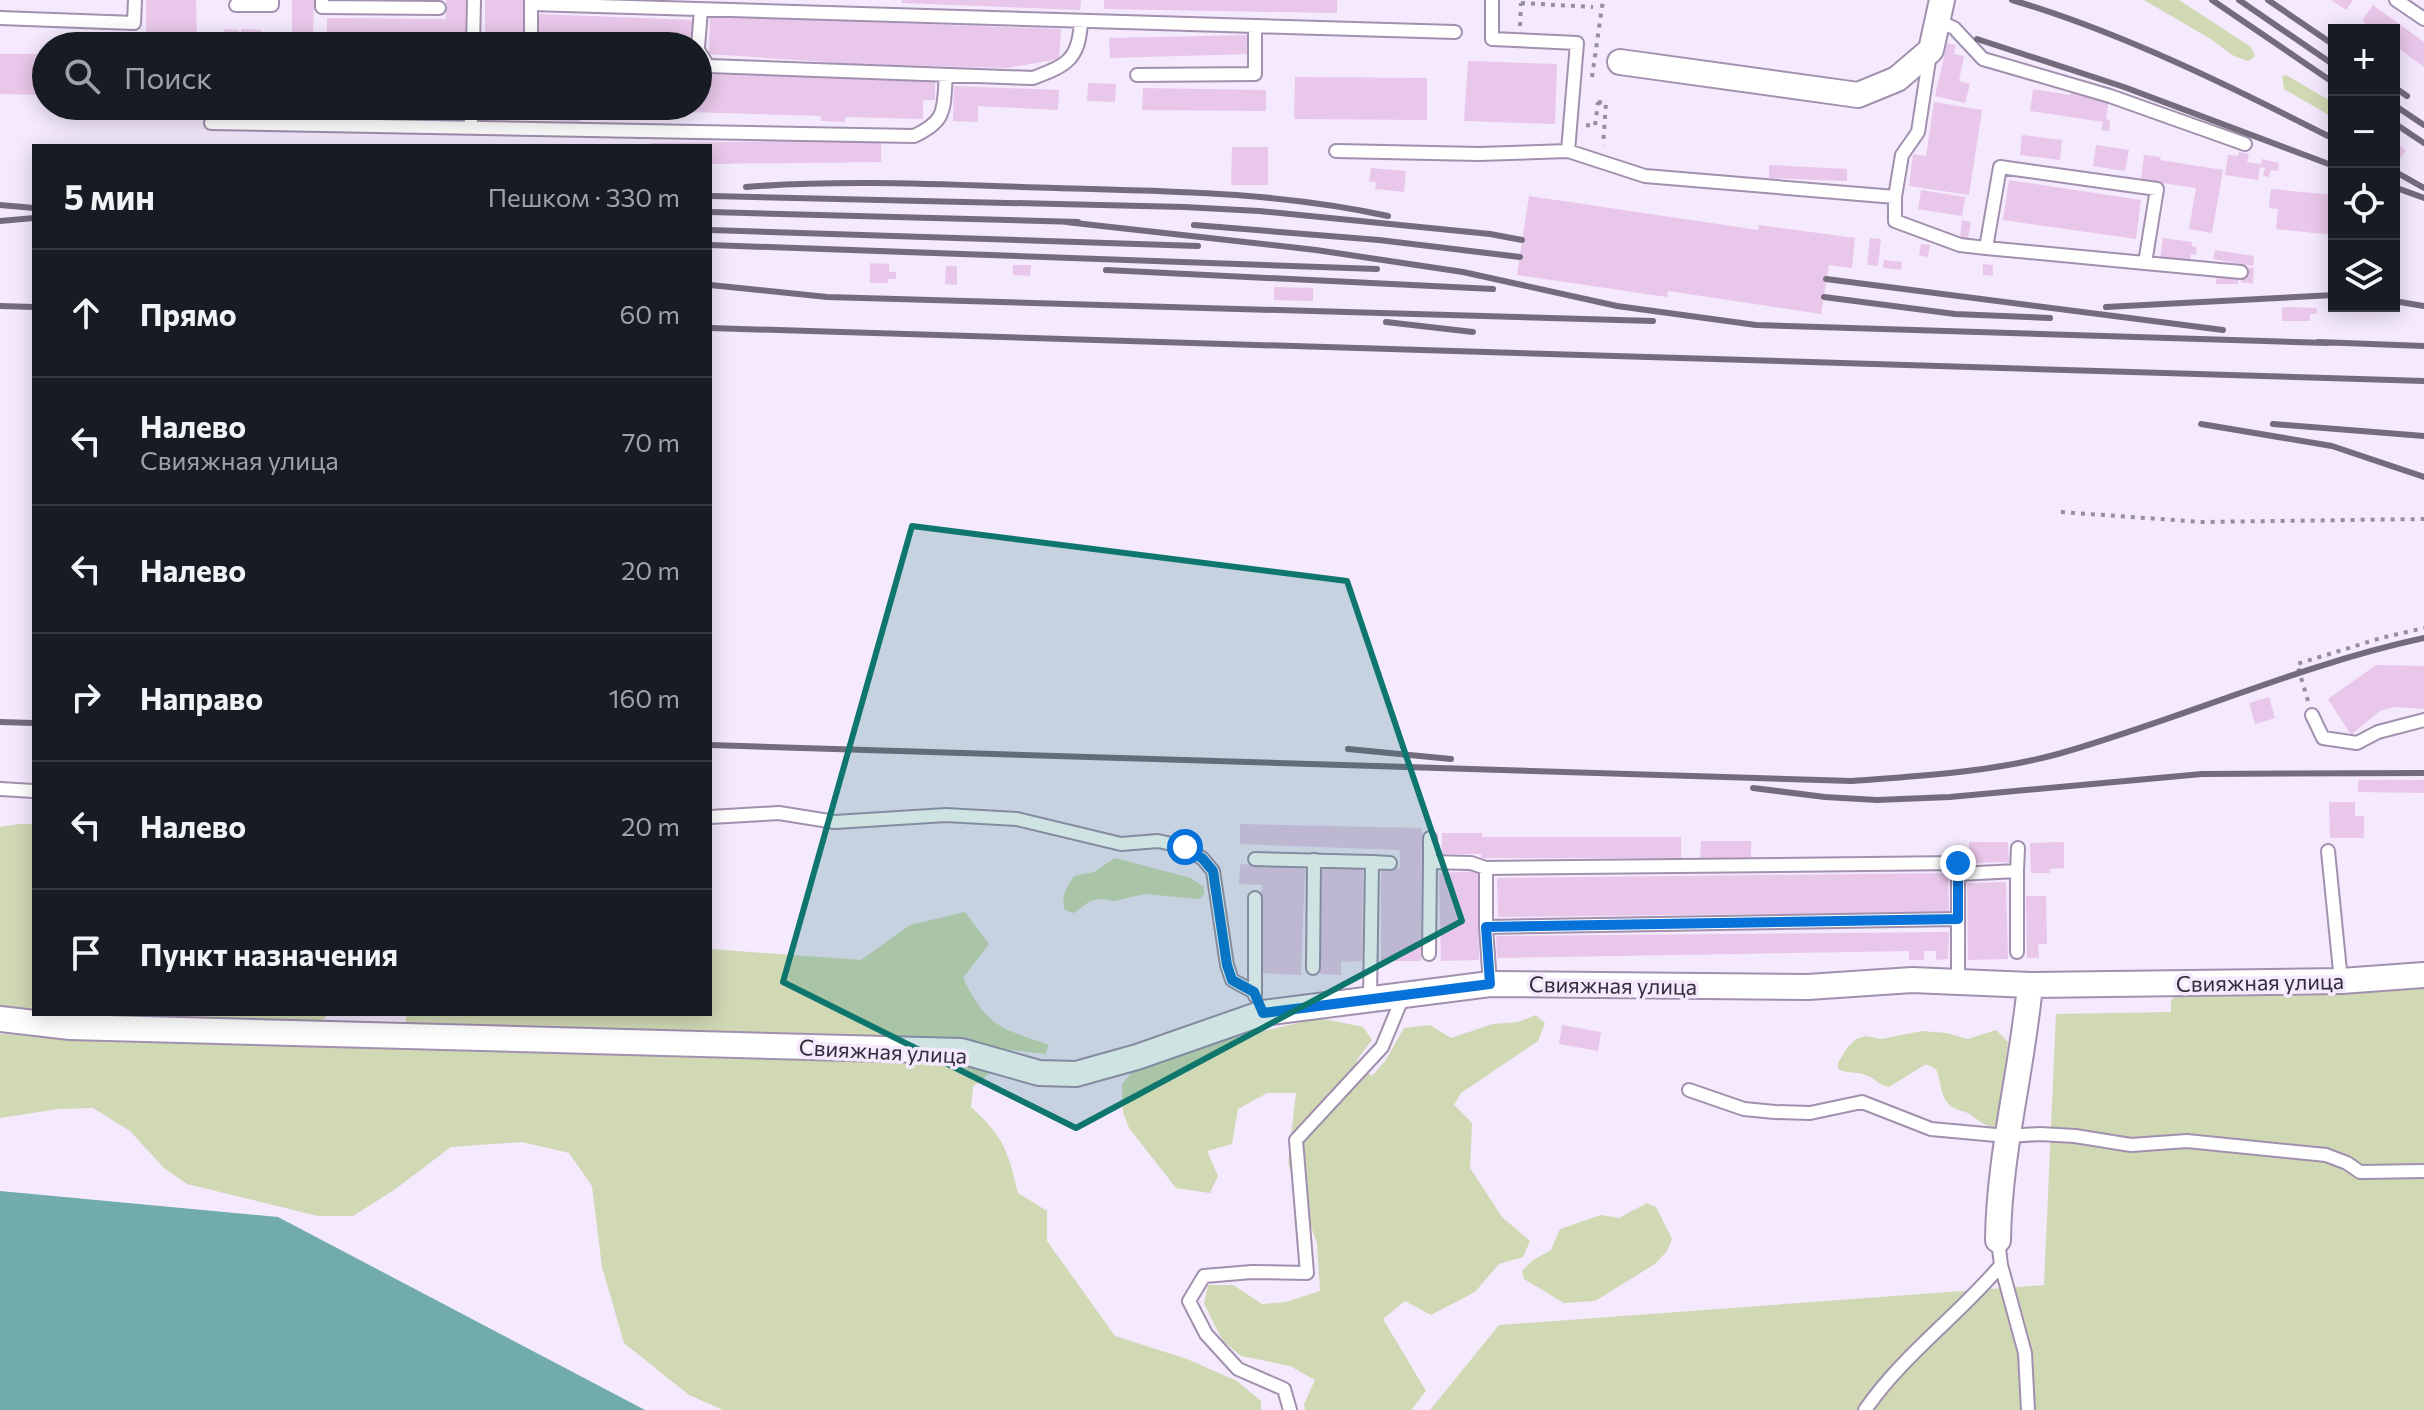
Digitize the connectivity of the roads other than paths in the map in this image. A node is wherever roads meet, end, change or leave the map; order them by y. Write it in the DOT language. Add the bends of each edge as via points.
graph roads {
  1 [pos="135,0"];
  2 [pos="272,0"];
  3 [pos="322,0"];
  4 [pos="474,0"];
  5 [pos="1492,0"];
  6 [pos="2396,0"];
  7 [pos="531,2"];
  8 [pos="236,5"];
  9 [pos="439,8"];
  10 [pos="701,10"];
  11 [pos="1940,10"];
  12 [pos="0,18"];
  13 [pos="2424,19"];
  14 [pos="1081,21"];
  15 [pos="1255,26"];
  16 [pos="473,32"];
  17 [pos="531,32"];
  18 [pos="699,32"];
  19 [pos="1455,32"];
  20 [pos="1931,50"];
  21 [pos="1620,62"];
  22 [pos="712,66"];
  23 [pos="946,75"];
  24 [pos="1137,75"];
  25 [pos="471,120"];
  26 [pos="211,123"];
  27 [pos="471,128"];
  28 [pos="2245,144"];
  29 [pos="1336,151"];
  30 [pos="1568,151"];
  31 [pos="1895,197"];
  32 [pos="1986,248"];
  33 [pos="2145,263"];
  34 [pos="2241,272"];
  35 [pos="2312,715"];
  36 [pos="2424,720"];
  37 [pos="0,789"];
  38 [pos="32,791"];
  39 [pos="712,817"];
  40 [pos="1430,838"];
  41 [pos="2018,848"];
  42 [pos="2328,851"];
  43 [pos="1255,859"];
  44 [pos="1314,860"];
  45 [pos="1372,862"];
  46 [pos="1430,862"];
  47 [pos="1390,863"];
  48 [pos="1486,868"];
  49 [pos="2017,871"];
  50 [pos="1958,874"];
  51 [pos="1255,898"];
  52 [pos="1958,919"];
  53 [pos="1486,927"];
  54 [pos="2017,952"];
  55 [pos="1429,954"];
  56 [pos="1313,968"];
  57 [pos="2424,975"];
  58 [pos="2341,981"];
  59 [pos="1958,982"];
  60 [pos="1490,984"];
  61 [pos="2030,985"];
  62 [pos="1404,994"];
  63 [pos="1370,999"];
  64 [pos="1258,1003"];
  65 [pos="0,1019"];
  66 [pos="1689,1090"];
  67 [pos="2007,1136"];
  68 [pos="2424,1171"];
  69 [pos="1998,1240"];
  70 [pos="2001,1265"];
  71 [pos="1290,1410"];
  72 [pos="1865,1410"];
  73 [pos="2028,1410"];
  1 -- 12 [label="lane" via="134,23"];
  2 -- 8 [label="lane" via="272,5"];
  3 -- 9 [label="lane" via="322,7"];
  4 -- 16 [label="lane"];
  5 -- 30 [label="lane" via="1492,39 1577,43"];
  6 -- 13 [label="lane"];
  7 -- 10 [label="lane"];
  7 -- 17 [label="lane"];
  10 -- 14 [label="lane"];
  10 -- 18 [label="lane"];
  11 -- 20 [label="street"];
  11 -- 28 [label="lane" via="1983,59"];
  14 -- 15 [label="lane"];
  14 -- 23 [label="lane" via="1079,46 1071,59 1051,72 1033,78"];
  15 -- 19 [label="lane"];
  15 -- 24 [label="lane" via="1255,74"];
  20 -- 21 [label="street" via="1897,79 1858,95"];
  20 -- 31 [label="lane" via="1918,132 1902,155"];
  22 -- 23 [label="lane"];
  23 -- 27 [label="lane" via="943,111 934,127 914,136"];
  25 -- 27 [label="lane"];
  26 -- 27 [label="lane"];
  29 -- 30 [label="lane"];
  30 -- 31 [label="lane" via="1645,176"];
  31 -- 32 [label="lane" via="1895,221 1960,245"];
  32 -- 33 [label="lane"];
  32 -- 33 [label="lane" via="2000,167 2157,189"];
  33 -- 34 [label="lane"];
  35 -- 36 [label="lane" via="2323,738 2357,743"];
  37 -- 38 [label="lane"];
  39 -- 64 [label="lane" via="779,813 835,822 946,815 1017,819 1121,844 1158,841 1185,847 1213,871 1232,980"];
  40 -- 46 [label="lane"];
  41 -- 49 [label="lane"];
  42 -- 58 [label="lane"];
  43 -- 44 [label="lane"];
  44 -- 45 [label="lane"];
  44 -- 56 [label="lane"];
  45 -- 47 [label="lane"];
  45 -- 63 [label="lane"];
  46 -- 48 [label="lane"];
  46 -- 55 [label="lane"];
  48 -- 50 [label="lane" via="1958,863"];
  48 -- 53 [label="lane"];
  49 -- 50 [label="lane"];
  49 -- 54 [label="lane"];
  50 -- 52 [label="lane"];
  51 -- 64 [label="lane"];
  52 -- 53 [label="lane"];
  52 -- 59 [label="lane"];
  53 -- 60 [label="lane"];
  57 -- 58 [label="street, Свияжная улица"];
  58 -- 61 [label="street, Свияжная улица"];
  59 -- 60 [label="street, Свияжная улица" via="1808,987"];
  59 -- 61 [label="street, Свияжная улица"];
  60 -- 62 [label="street, Свияжная улица"];
  61 -- 67 [label="street"];
  62 -- 63 [label="street, Свияжная улица"];
  62 -- 71 [label="lane" via="1382,1047 1296,1140 1307,1273 1204,1276 1189,1301 1206,1334 1238,1369 1284,1389"];
  63 -- 64 [label="street, Свияжная улица"];
  64 -- 65 [label="street, Свияжная улица" via="1137,1057 1076,1074 1039,1073 961,1051 70,1027"];
  66 -- 67 [label="lane" via="1744,1109 1775,1112 1810,1113 1862,1102 1931,1129"];
  67 -- 68 [label="lane" via="2075,1136 2131,1145 2187,1141 2326,1155 2360,1172"];
  67 -- 69 [label="street"];
  69 -- 70 [label="lane"];
  70 -- 72 [label="lane" via="1897,1370"];
  70 -- 73 [label="lane" via="2025,1353"];
}
